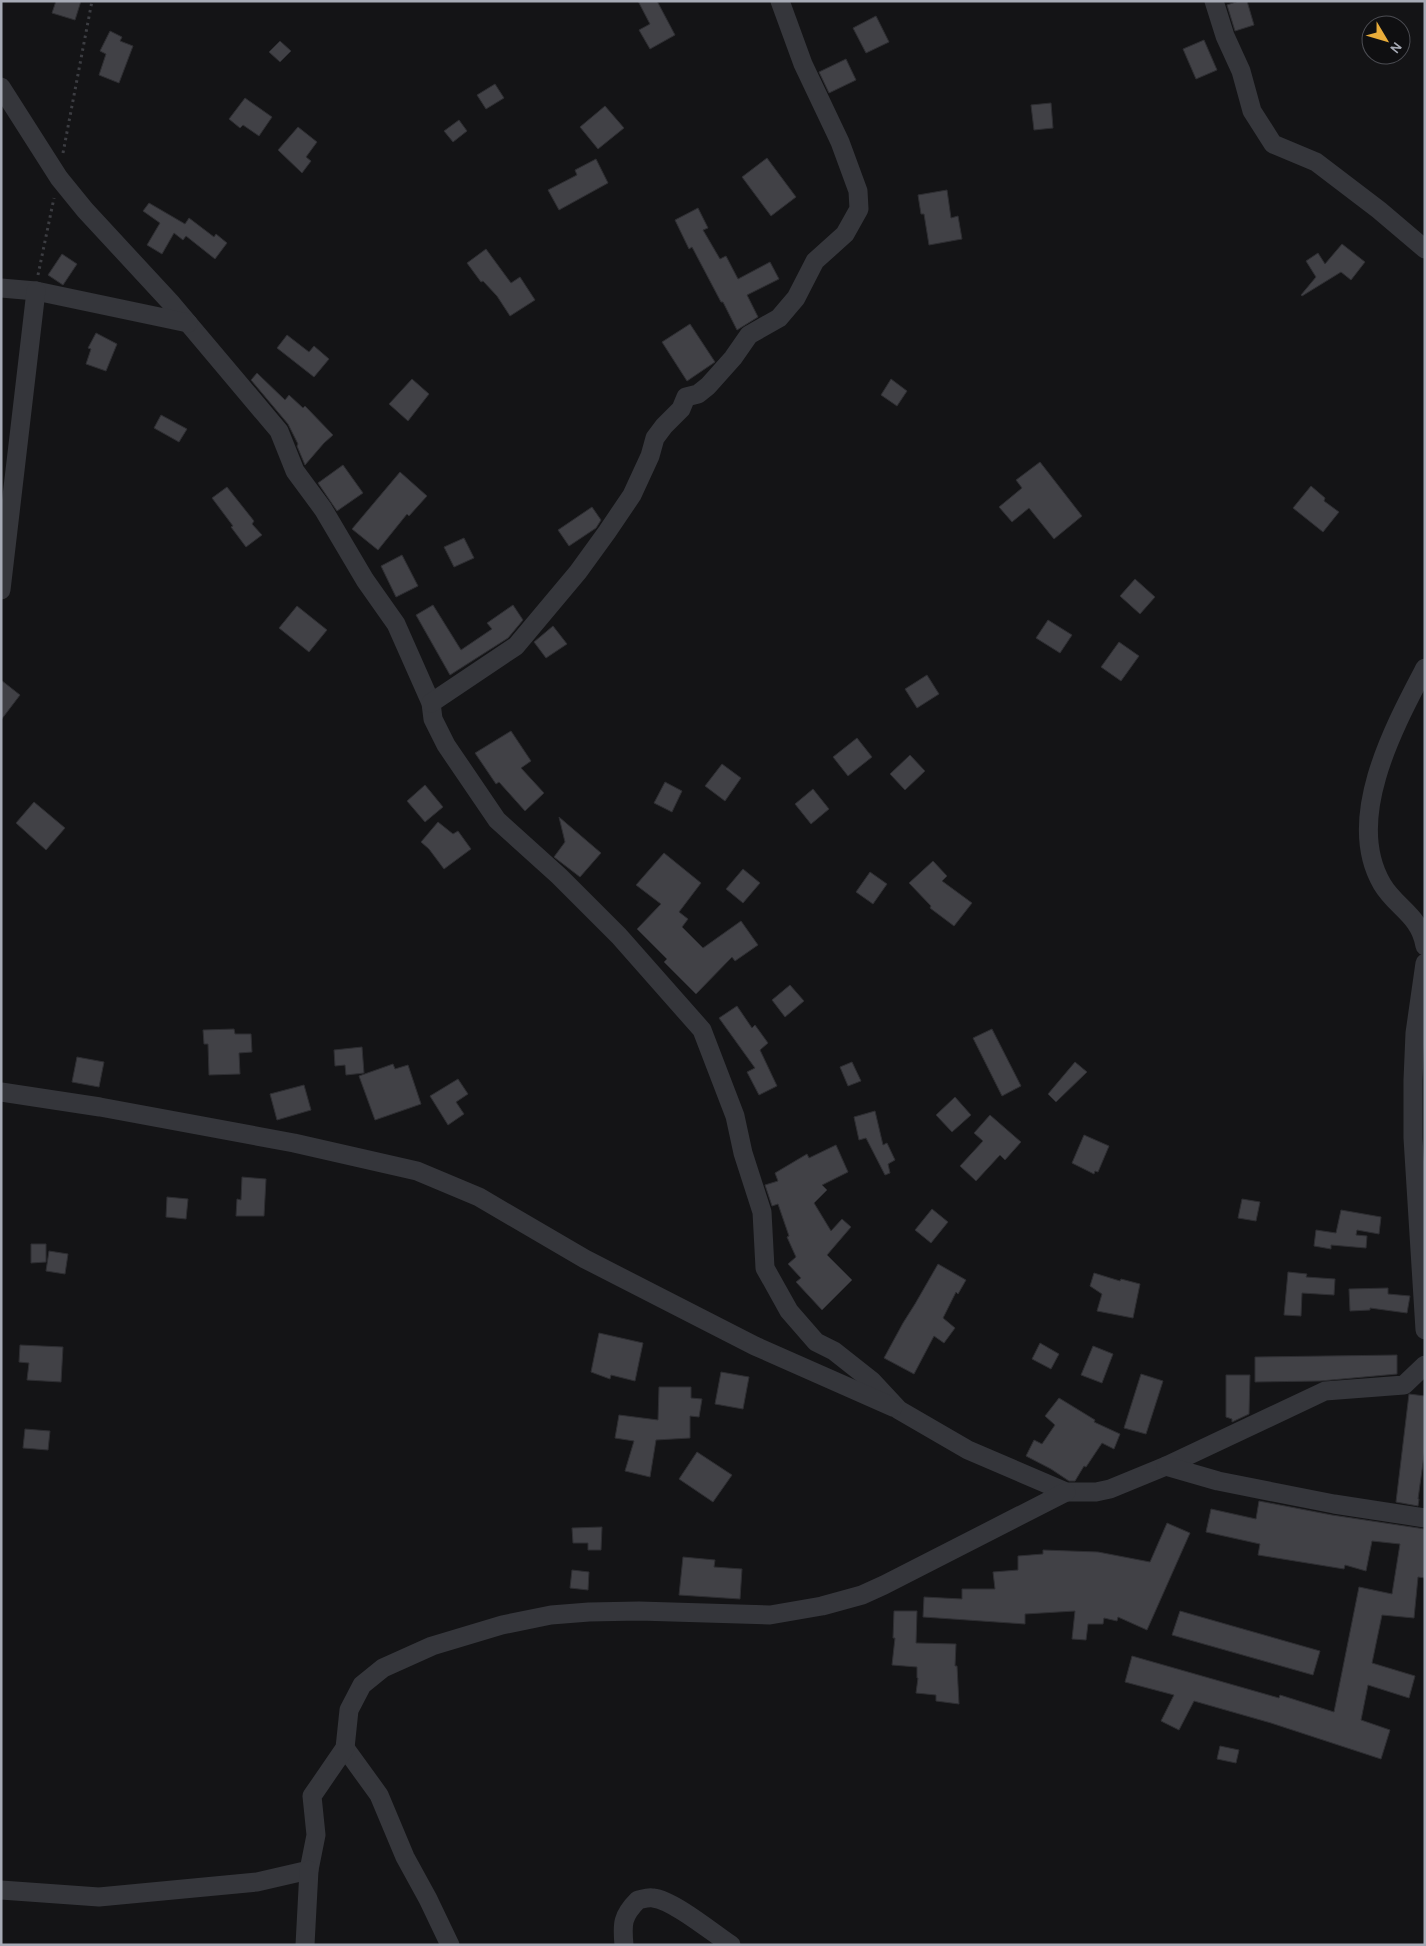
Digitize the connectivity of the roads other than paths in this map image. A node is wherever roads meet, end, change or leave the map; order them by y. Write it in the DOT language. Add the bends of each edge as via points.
graph roads {
  1 [pos="780,1"];
  2 [pos="1214,1"];
  3 [pos="1,87"];
  4 [pos="1425,249"];
  5 [pos="1,288"];
  6 [pos="36,291"];
  7 [pos="188,323"];
  8 [pos="1,590"];
  9 [pos="1425,668"];
  10 [pos="431,703"];
  11 [pos="1425,946"];
  12 [pos="1425,963"];
  13 [pos="1,1092"];
  14 [pos="1425,1330"];
  15 [pos="1425,1365"];
  16 [pos="898,1410"];
  17 [pos="1166,1466"];
  18 [pos="1066,1492"];
  19 [pos="1425,1518"];
  20 [pos="345,1748"];
  21 [pos="309,1870"];
  22 [pos="1,1890"];
  23 [pos="305,1945"];
  24 [pos="450,1945"];
  25 [pos="624,1945"];
  26 [pos="731,1945"];
  1 -- 10 [label="street" via="803,64 843,150 858,191 859,209 845,234 815,261 796,298 779,318 749,335 708,386 698,394 686,397 681,409 655,438 632,496 578,572 516,646"];
  2 -- 4 [label="street" via="1225,36 1241,70 1252,111 1273,144 1316,162"];
  3 -- 7 [label="street" via="59,178"];
  5 -- 6 [label="street"];
  6 -- 7 [label="street"];
  6 -- 8 [label="street"];
  7 -- 10 [label="street" via="279,431 295,472 323,509 365,580 396,624"];
  9 -- 11 [label="street" via="1402,710 1376,778 1367,816 1369,848 1378,877 1422,932"];
  10 -- 16 [label="street" via="433,719 446,745 497,820 619,936 702,1030 734,1116 762,1212 765,1268 789,1311 816,1342 834,1351 872,1381"];
  12 -- 14 [label="street" via="1415,1033 1413,1080 1413,1138"];
  13 -- 16 [label="street" via="294,1143 417,1170 479,1197 586,1259 755,1346"];
  15 -- 17 [label="street" via="1404,1384 1325,1391"];
  16 -- 18 [label="street" via="968,1450"];
  17 -- 18 [label="street" via="1110,1489"];
  17 -- 19 [label="street" via="1218,1481 1343,1506"];
  18 -- 20 [label="street" via="884,1585 822,1606 761,1616 639,1611 551,1615 502,1625 432,1646 383,1668 362,1685 349,1710"];
  20 -- 21 [label="street" via="312,1796 316,1835"];
  20 -- 24 [label="street" via="379,1795 405,1857"];
  21 -- 22 [label="street" via="257,1882 98,1898"];
  21 -- 23 [label="street"];
  25 -- 26 [label="street" via="624,1917 638,1900 653,1898 673,1906"];
}
